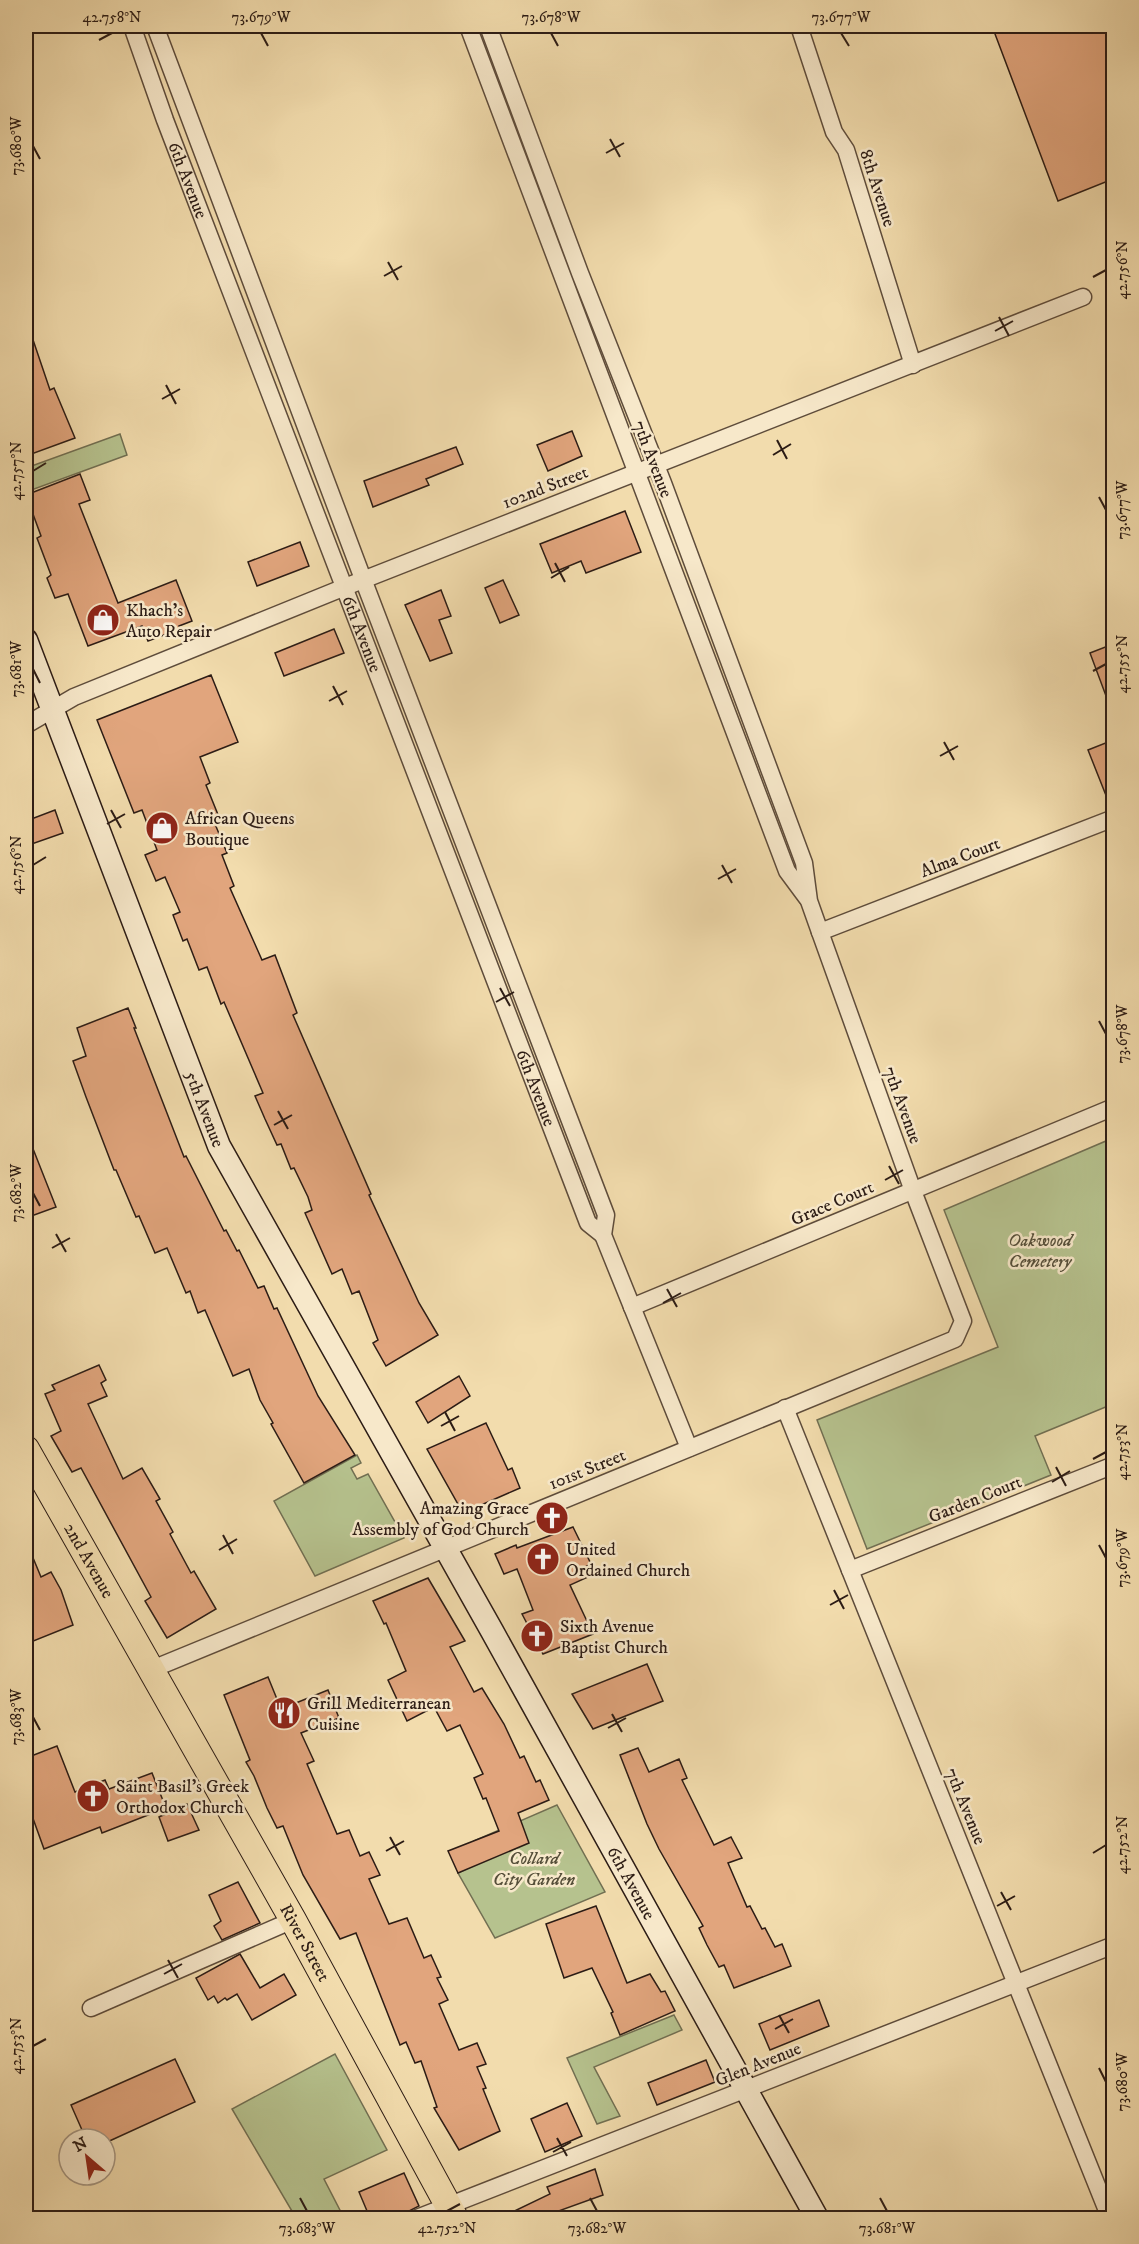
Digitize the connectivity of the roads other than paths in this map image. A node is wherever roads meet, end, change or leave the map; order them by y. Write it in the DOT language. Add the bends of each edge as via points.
graph roads {
  1 [pos="132,26"];
  2 [pos="155,26"];
  3 [pos="468,26"];
  4 [pos="488,26"];
  5 [pos="799,26"];
  6 [pos="1083,297"];
  7 [pos="913,365"];
  8 [pos="656,465"];
  9 [pos="637,472"];
  10 [pos="363,579"];
  11 [pos="345,586"];
  12 [pos="26,640"];
  13 [pos="51,710"];
  14 [pos="26,725"];
  15 [pos="1113,818"];
  16 [pos="809,901"];
  17 [pos="820,932"];
  18 [pos="1113,1107"];
  19 [pos="913,1191"];
  20 [pos="603,1235"];
  21 [pos="632,1307"];
  22 [pos="963,1321"];
  23 [pos="785,1408"];
  24 [pos="689,1448"];
  25 [pos="26,1449"];
  26 [pos="1113,1465"];
  27 [pos="445,1549"];
  28 [pos="850,1570"];
  29 [pos="150,1670"];
  30 [pos="293,1920"];
  31 [pos="1113,1945"];
  32 [pos="1016,1982"];
  33 [pos="92,2008"];
  34 [pos="748,2090"];
  35 [pos="452,2212"];
  36 [pos="417,2218"];
  37 [pos="817,2218"];
  38 [pos="1110,2218"];
  1 -- 11 [label="street, 6th Avenue"];
  2 -- 10 [label="street, 6th Avenue"];
  3 -- 9 [label="street, 7th Avenue"];
  4 -- 8 [label="street, 7th Avenue"];
  5 -- 7 [label="street, 8th Avenue" via="834,132 846,150"];
  6 -- 7 [label="street, 102nd Street"];
  7 -- 8 [label="street, 102nd Street"];
  8 -- 9 [label="street, 102nd Street"];
  8 -- 16 [label="street, 7th Avenue" via="804,863"];
  9 -- 10 [label="street, 102nd Street"];
  9 -- 16 [label="street, 7th Avenue" via="788,871"];
  10 -- 11 [label="street, 102nd Street"];
  10 -- 20 [label="street, 6th Avenue" via="606,1215"];
  11 -- 13 [label="street, 102nd Street" via="74,697"];
  11 -- 20 [label="street, 6th Avenue" via="588,1223"];
  12 -- 13 [label="street, 5th Avenue"];
  13 -- 14 [label="street, 102nd Street"];
  13 -- 27 [label="street, 5th Avenue" via="219,1146"];
  15 -- 17 [label="street, Alma Court"];
  16 -- 17 [label="street, 7th Avenue"];
  17 -- 19 [label="street, 7th Avenue"];
  18 -- 19 [label="street, Grace Court"];
  19 -- 21 [label="street, Grace Court"];
  19 -- 22 [label="street, 7th Avenue"];
  20 -- 21 [label="street, 6th Avenue"];
  21 -- 24 [label="street, 6th Avenue"];
  22 -- 23 [label="street, 101st Street" via="955,1339"];
  23 -- 24 [label="street, 101st Street"];
  23 -- 28 [label="street, 7th Avenue"];
  24 -- 27 [label="street, 101st Street"];
  25 -- 29 [label="main road, 2nd Avenue"];
  26 -- 28 [label="street, Garden Court"];
  27 -- 29 [label="street, 101st Street"];
  27 -- 34 [label="street, 6th Avenue"];
  28 -- 32 [label="street, 7th Avenue"];
  29 -- 30 [label="main road, River Street"];
  30 -- 33 [label="street"];
  30 -- 35 [label="main road, River Street"];
  31 -- 32 [label="street, Glen Avenue"];
  32 -- 34 [label="street, Glen Avenue"];
  32 -- 38 [label="street, 7th Avenue"];
  34 -- 35 [label="street, Glen Avenue"];
  34 -- 37 [label="street, 6th Avenue"];
  35 -- 36 [label="street, Glen Avenue"];
}
